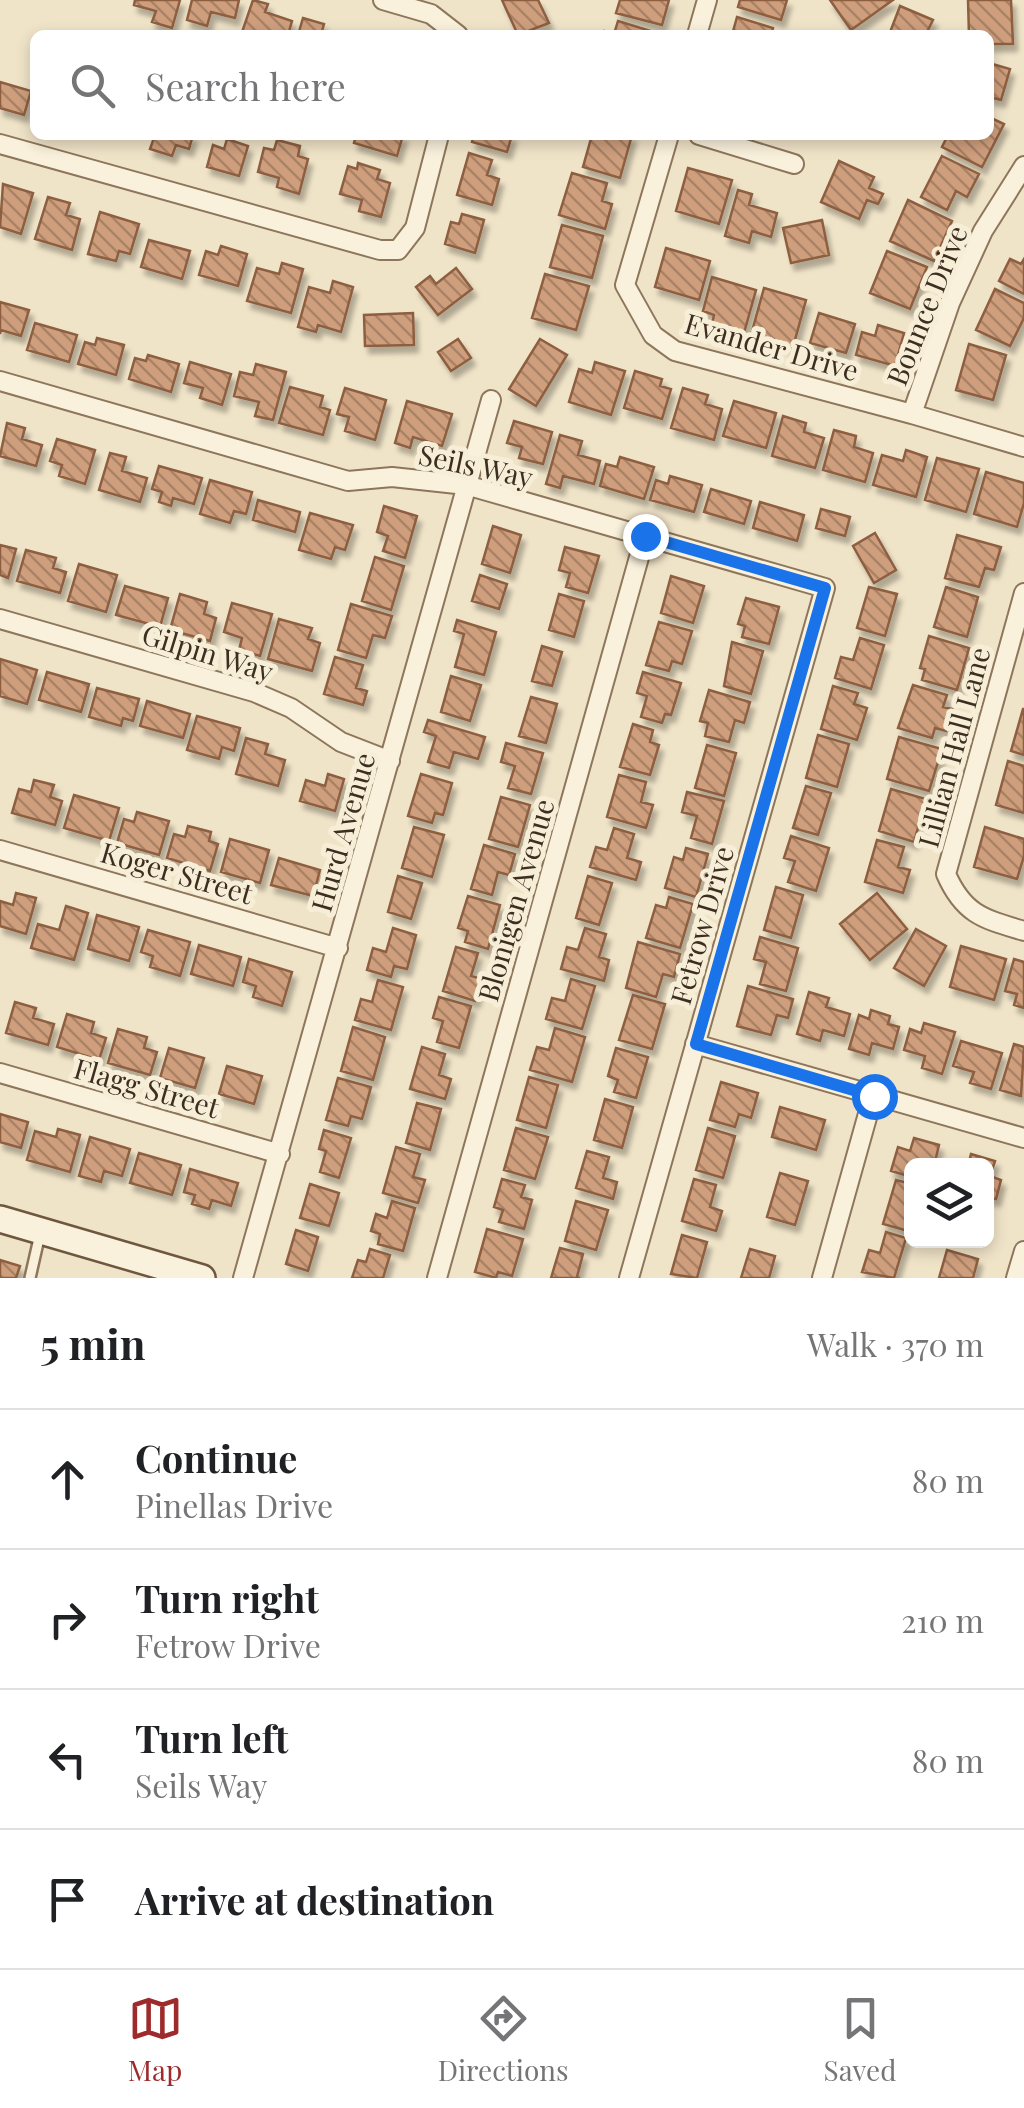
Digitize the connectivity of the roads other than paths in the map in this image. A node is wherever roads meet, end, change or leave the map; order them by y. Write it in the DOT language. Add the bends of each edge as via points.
graph roads {
  1 [pos="383,0"];
  2 [pos="707,0"];
  3 [pos="452,30"];
  4 [pos="698,30"];
  5 [pos="438,140"];
  6 [pos="668,140"];
  7 [pos="715,140"];
  8 [pos="0,144"];
  9 [pos="794,164"];
  10 [pos="1024,166"];
  11 [pos="0,381"];
  12 [pos="491,400"];
  13 [pos="912,414"];
  14 [pos="1024,448"];
  15 [pos="466,485"];
  16 [pos="645,536"];
  17 [pos="825,588"];
  18 [pos="1024,594"];
  19 [pos="0,619"];
  20 [pos="390,760"];
  21 [pos="0,850"];
  22 [pos="1024,931"];
  23 [pos="338,948"];
  24 [pos="696,1044"];
  25 [pos="0,1073"];
  26 [pos="874,1096"];
  27 [pos="1024,1138"];
  28 [pos="280,1154"];
  29 [pos="0,1220"];
  30 [pos="41,1231"];
  31 [pos="1024,1250"];
  32 [pos="160,1272"];
  33 [pos="30,1278"];
  34 [pos="202,1278"];
  35 [pos="242,1278"];
  36 [pos="437,1278"];
  37 [pos="629,1278"];
  38 [pos="822,1278"];
  39 [pos="1016,1278"];
  1 -- 3 [label="street" via="432,14"];
  2 -- 4 [label="street"];
  5 -- 8 [label="street" via="416,228 398,250"];
  6 -- 13 [label="street, Evander Drive" via="625,284 653,334 674,351"];
  7 -- 9 [label="street"];
  10 -- 13 [label="street, Bounce Drive" via="950,303"];
  11 -- 15 [label="street, Seils Way" via="348,481 392,477"];
  12 -- 15 [label="street, Hurd Avenue"];
  13 -- 14 [label="street, Evander Drive"];
  15 -- 16 [label="street, Seils Way"];
  15 -- 20 [label="street, Hurd Avenue"];
  16 -- 17 [label="street, Seils Way"];
  16 -- 36 [label="street, Blonigen Avenue"];
  17 -- 24 [label="street, Fetrow Drive"];
  18 -- 22 [label="street, Lillian Hall Lane" via="946,874 975,915"];
  19 -- 20 [label="street, Gilpin Way" via="254,692 341,742"];
  20 -- 23 [label="street, Hurd Avenue"];
  21 -- 23 [label="street, Koger Street"];
  23 -- 28 [label="street, Hurd Avenue"];
  24 -- 26 [label="street"];
  24 -- 37 [label="street, Fetrow Drive"];
  25 -- 28 [label="street, Flagg Street"];
  26 -- 27 [label="street"];
  26 -- 38 [label="street"];
  28 -- 35 [label="street, Hurd Avenue"];
  29 -- 30 [label="street"];
  30 -- 32 [label="street"];
  30 -- 33 [label="lane"];
  31 -- 39 [label="street"];
  32 -- 34 [label="street"];
}
